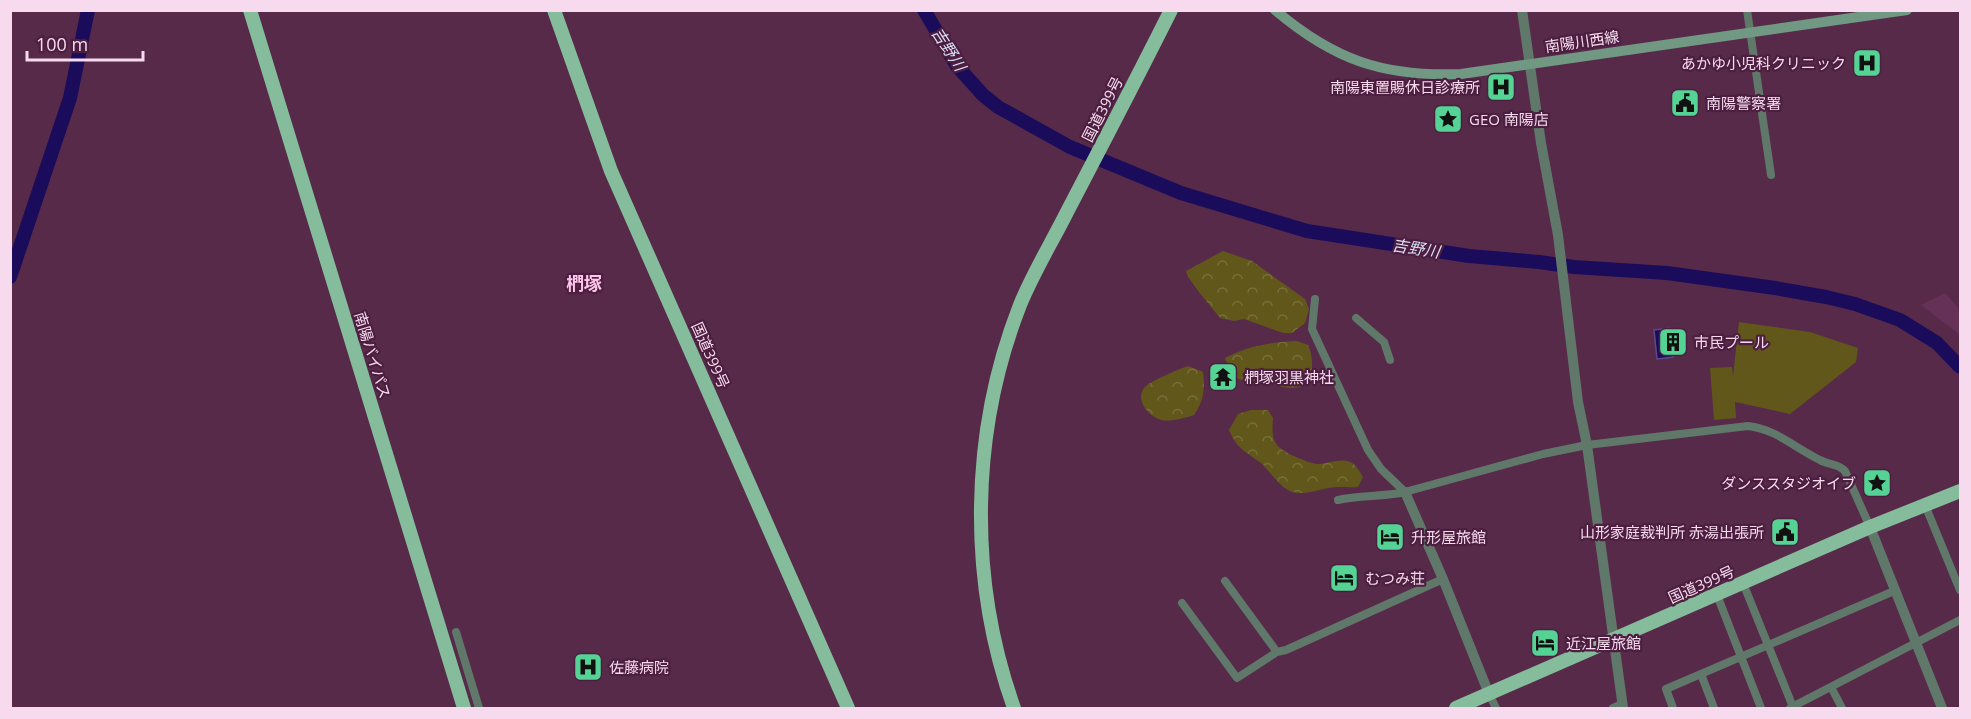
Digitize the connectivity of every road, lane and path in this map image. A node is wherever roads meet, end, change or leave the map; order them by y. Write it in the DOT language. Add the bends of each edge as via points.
graph roads {
  1 [pos="250,10"];
  2 [pos="554,10"];
  3 [pos="1171,10"];
  4 [pos="1275,10"];
  5 [pos="1522,10"];
  6 [pos="1747,10"];
  7 [pos="1907,10"];
  8 [pos="1750,32"];
  9 [pos="1529,64"];
  10 [pos="1772,175"];
  11 [pos="1315,298"];
  12 [pos="1356,318"];
  13 [pos="1390,360"];
  14 [pos="1587,444"];
  15 [pos="1960,491"];
  16 [pos="1406,492"];
  17 [pos="1338,500"];
  18 [pos="1926,505"];
  19 [pos="1869,527"];
  20 [pos="1443,579"];
  21 [pos="1225,581"];
  22 [pos="1743,583"];
  23 [pos="1960,590"];
  24 [pos="1894,591"];
  25 [pos="1717,595"];
  26 [pos="1182,603"];
  27 [pos="1960,620"];
  28 [pos="456,632"];
  29 [pos="1614,640"];
  30 [pos="1915,643"];
  31 [pos="1769,646"];
  32 [pos="1277,652"];
  33 [pos="1740,657"];
  34 [pos="1701,674"];
  35 [pos="1831,687"];
  36 [pos="1490,694"];
  37 [pos="1806,705"];
  38 [pos="1619,707"];
  39 [pos="464,708"];
  40 [pos="479,708"];
  41 [pos="848,708"];
  42 [pos="1014,708"];
  43 [pos="1456,708"];
  44 [pos="1496,708"];
  45 [pos="1673,708"];
  46 [pos="1714,708"];
  47 [pos="1761,708"];
  48 [pos="1791,708"];
  49 [pos="1842,708"];
  50 [pos="1942,708"];
  1 -- 39 [label="highway, 南陽バイパス"];
  2 -- 41 [label="highway, 国道399号" via="611,171"];
  3 -- 42 [label="highway, 国道399号" via="1021,303 986,431 981,498 986,592"];
  4 -- 9 [label="main road, 南陽川西線" via="1317,43 1374,66 1441,75"];
  5 -- 9 [label="street"];
  6 -- 8 [label="street"];
  7 -- 8 [label="main road, 南陽川西線"];
  8 -- 9 [label="main road, 南陽川西線"];
  8 -- 10 [label="street"];
  9 -- 14 [label="street"];
  11 -- 16 [label="street" via="1312,329 1368,450 1381,469"];
  12 -- 13 [label="street" via="1384,342"];
  14 -- 16 [label="street"];
  14 -- 19 [label="street" via="1726,427 1760,427 1820,460 1842,467"];
  14 -- 29 [label="street"];
  15 -- 18 [label="highway, 国道399号"];
  16 -- 17 [label="street"];
  16 -- 20 [label="street"];
  18 -- 19 [label="highway, 国道399号"];
  18 -- 23 [label="street"];
  19 -- 22 [label="highway, 国道399号"];
  19 -- 24 [label="street"];
  20 -- 32 [label="street"];
  20 -- 36 [label="street"];
  21 -- 32 [label="street"];
  22 -- 25 [label="highway, 国道399号"];
  22 -- 31 [label="street"];
  24 -- 30 [label="street"];
  24 -- 31 [label="street"];
  25 -- 29 [label="highway, 国道399号"];
  25 -- 33 [label="street"];
  26 -- 32 [label="street" via="1237,678"];
  27 -- 30 [label="street"];
  28 -- 40 [label="street"];
  29 -- 36 [label="highway, 国道399号"];
  29 -- 38 [label="street"];
  30 -- 35 [label="street"];
  30 -- 50 [label="street"];
  31 -- 33 [label="street"];
  31 -- 48 [label="street"];
  33 -- 34 [label="street"];
  33 -- 47 [label="street"];
  34 -- 45 [label="street" via="1666,689"];
  34 -- 46 [label="street"];
  35 -- 37 [label="street"];
  35 -- 49 [label="street"];
  36 -- 43 [label="highway, 国道399号"];
  36 -- 44 [label="street"];
  37 -- 48 [label="street"];
}
